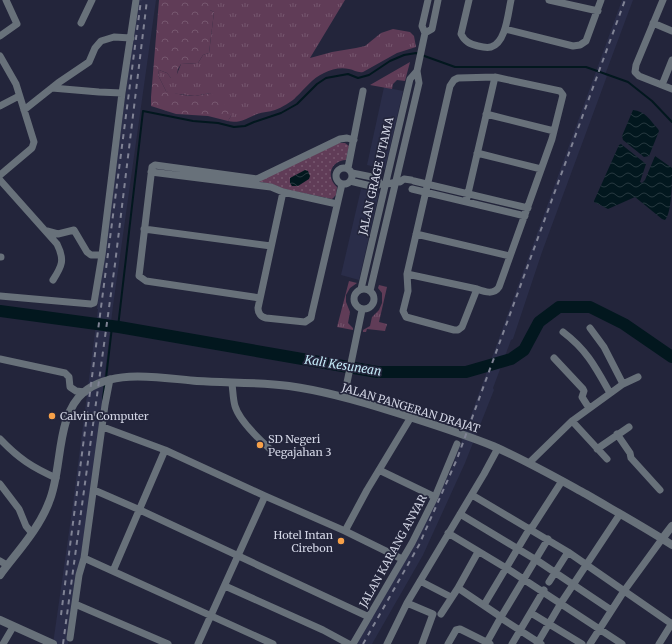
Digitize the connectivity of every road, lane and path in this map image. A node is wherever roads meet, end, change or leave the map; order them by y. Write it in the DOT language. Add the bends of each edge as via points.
graph roads {
  1 [pos="6,0"];
  2 [pos="92,0"];
  3 [pos="136,0"];
  4 [pos="428,0"];
  5 [pos="438,0"];
  6 [pos="469,0"];
  7 [pos="510,0"];
  8 [pos="549,0"];
  9 [pos="601,0"];
  10 [pos="663,0"];
  11 [pos="598,11"];
  12 [pos="81,23"];
  13 [pos="653,23"];
  14 [pos="505,29"];
  15 [pos="672,31"];
  16 [pos="425,33"];
  17 [pos="0,36"];
  18 [pos="131,38"];
  19 [pos="0,56"];
  20 [pos="672,60"];
  21 [pos="417,71"];
  22 [pos="495,77"];
  23 [pos="662,85"];
  24 [pos="52,88"];
  25 [pos="672,89"];
  26 [pos="364,91"];
  27 [pos="122,93"];
  28 [pos="19,96"];
  29 [pos="0,106"];
  30 [pos="24,110"];
  31 [pos="486,114"];
  32 [pos="554,131"];
  33 [pos="354,140"];
  34 [pos="477,153"];
  35 [pos="541,169"];
  36 [pos="350,170"];
  37 [pos="0,175"];
  38 [pos="0,180"];
  39 [pos="350,181"];
  40 [pos="256,182"];
  41 [pos="398,182"];
  42 [pos="342,184"];
  43 [pos="427,184"];
  44 [pos="383,185"];
  45 [pos="7,188"];
  46 [pos="283,192"];
  47 [pos="425,192"];
  48 [pos="1,193"];
  49 [pos="468,194"];
  50 [pos="466,202"];
  51 [pos="337,204"];
  52 [pos="528,208"];
  53 [pos="525,216"];
  54 [pos="144,229"];
  55 [pos="46,231"];
  56 [pos="416,234"];
  57 [pos="271,246"];
  58 [pos="102,255"];
  59 [pos="510,256"];
  60 [pos="407,274"];
  61 [pos="53,280"];
  62 [pos="477,289"];
  63 [pos="361,290"];
  64 [pos="370,291"];
  65 [pos="0,296"];
  66 [pos="260,298"];
  67 [pos="362,310"];
  68 [pos="590,328"];
  69 [pos="563,332"];
  70 [pos="554,358"];
  71 [pos="0,359"];
  72 [pos="638,377"];
  73 [pos="106,381"];
  74 [pos="232,384"];
  75 [pos="624,384"];
  76 [pos="84,392"];
  77 [pos="610,393"];
  78 [pos="344,397"];
  79 [pos="589,408"];
  80 [pos="411,417"];
  81 [pos="572,421"];
  82 [pos="103,427"];
  83 [pos="628,427"];
  84 [pos="617,434"];
  85 [pos="0,439"];
  86 [pos="457,444"];
  87 [pos="495,447"];
  88 [pos="598,448"];
  89 [pos="165,450"];
  90 [pos="271,450"];
  91 [pos="607,459"];
  92 [pos="529,463"];
  93 [pos="379,470"];
  94 [pos="56,478"];
  95 [pos="562,481"];
  96 [pos="0,484"];
  97 [pos="94,490"];
  98 [pos="660,490"];
  99 [pos="472,494"];
  100 [pos="265,496"];
  101 [pos="435,497"];
  102 [pos="140,510"];
  103 [pos="460,514"];
  104 [pos="620,514"];
  105 [pos="672,526"];
  106 [pos="531,529"];
  107 [pos="345,531"];
  108 [pos="32,532"];
  109 [pos="448,533"];
  110 [pos="548,539"];
  111 [pos="662,539"];
  112 [pos="672,545"];
  113 [pos="518,549"];
  114 [pos="478,552"];
  115 [pos="568,552"];
  116 [pos="237,555"];
  117 [pos="84,558"];
  118 [pos="402,559"];
  119 [pos="536,560"];
  120 [pos="3,563"];
  121 [pos="587,564"];
  122 [pos="506,568"];
  123 [pos="113,571"];
  124 [pos="555,572"];
  125 [pos="0,575"];
  126 [pos="524,580"];
  127 [pos="420,581"];
  128 [pos="549,582"];
  129 [pos="573,584"];
  130 [pos="225,586"];
  131 [pos="458,588"];
  132 [pos="543,591"];
  133 [pos="624,591"];
  134 [pos="451,597"];
  135 [pos="407,603"];
  136 [pos="561,603"];
  137 [pos="75,604"];
  138 [pos="484,605"];
  139 [pos="611,610"];
  140 [pos="531,613"];
  141 [pos="441,614"];
  142 [pos="212,616"];
  143 [pos="369,617"];
  144 [pos="500,618"];
  145 [pos="0,620"];
  146 [pos="549,623"];
  147 [pos="672,623"];
  148 [pos="13,627"];
  149 [pos="599,629"];
  150 [pos="520,630"];
  151 [pos="70,638"];
  152 [pos="35,640"];
  153 [pos="487,643"];
  154 [pos="539,643"];
  155 [pos="3,644"];
  156 [pos="52,644"];
  157 [pos="168,644"];
  158 [pos="198,644"];
  159 [pos="273,644"];
  160 [pos="349,644"];
  161 [pos="353,644"];
  162 [pos="387,644"];
  163 [pos="422,644"];
  164 [pos="448,644"];
  165 [pos="512,644"];
  166 [pos="582,644"];
  167 [pos="590,644"];
  168 [pos="622,644"];
  169 [pos="658,644"];
  1 -- 17 [label="street" via="16,24"];
  2 -- 12 [label="street"];
  3 -- 18 [label="street"];
  4 -- 16 [label="street, JALAN GRAGE UTAMA" via="422,26"];
  5 -- 16 [label="street, JALAN GRAGE UTAMA" via="432,29"];
  6 -- 14 [label="street" via="461,34 466,42 492,47 500,40"];
  7 -- 14 [label="street"];
  8 -- 11 [label="street"];
  9 -- 11 [label="street"];
  10 -- 13 [label="street"];
  11 -- 14 [label="street" via="586,41 580,46"];
  13 -- 15 [label="street"];
  13 -- 23 [label="street" via="635,72"];
  16 -- 21 [label="street, JALAN GRAGE UTAMA"];
  18 -- 24 [label="street" via="114,37 102,41 95,48 89,62"];
  18 -- 27 [label="street"];
  19 -- 28 [label="street" via="14,79"];
  20 -- 23 [label="street"];
  21 -- 41 [label="street, JALAN GRAGE UTAMA" via="420,83"];
  21 -- 44 [label="street, JALAN GRAGE UTAMA" via="410,79"];
  22 -- 31 [label="street"];
  22 -- 32 [label="street" via="560,91 563,95"];
  22 -- 43 [label="street" via="458,78 452,81"];
  23 -- 25 [label="street"];
  24 -- 27 [label="street"];
  24 -- 30 [label="street"];
  26 -- 33 [label="street"];
  27 -- 58 [label="street"];
  28 -- 29 [label="street"];
  28 -- 30 [label="street"];
  30 -- 37 [label="street" via="33,145"];
  31 -- 32 [label="street"];
  31 -- 34 [label="street"];
  32 -- 35 [label="street"];
  33 -- 36 [label="street"];
  33 -- 40 [label="street" via="340,139"];
  34 -- 35 [label="street"];
  34 -- 49 [label="street"];
  35 -- 52 [label="street"];
  36 -- 39 [label="street" via="353,176"];
  36 -- 42 [label="street" via="344,167 337,171 336,179"];
  36 -- 44 [label="street" via="377,178"];
  38 -- 45 [label="street"];
  39 -- 42 [label="street"];
  39 -- 44 [label="street" via="375,187"];
  40 -- 46 [label="street"];
  40 -- 54 [label="street" via="154,164"];
  41 -- 43 [label="street" via="404,179"];
  41 -- 44 [label="street"];
  41 -- 47 [label="street" via="410,189"];
  41 -- 64 [label="street, JALAN GRAGE UTAMA"];
  42 -- 51 [label="street"];
  43 -- 47 [label="street"];
  43 -- 49 [label="street"];
  44 -- 63 [label="street, JALAN GRAGE UTAMA"];
  45 -- 48 [label="street"];
  45 -- 55 [label="street"];
  46 -- 51 [label="street"];
  46 -- 57 [label="street"];
  47 -- 50 [label="street"];
  47 -- 56 [label="street"];
  49 -- 50 [label="street"];
  49 -- 52 [label="street"];
  50 -- 53 [label="street"];
  51 -- 66 [label="street" via="308,321 263,317 258,311"];
  52 -- 53 [label="street"];
  53 -- 59 [label="street"];
  54 -- 57 [label="street"];
  54 -- 66 [label="street" via="138,273 142,279"];
  55 -- 58 [label="street" via="58,234 74,230 87,252 91,255"];
  55 -- 61 [label="street" via="57,244 63,261"];
  56 -- 59 [label="street"];
  56 -- 60 [label="street"];
  57 -- 66 [label="street"];
  58 -- 65 [label="street" via="94,303"];
  59 -- 62 [label="street" via="497,290 488,292"];
  60 -- 62 [label="street"];
  60 -- 62 [label="street" via="408,291 403,311 406,317 454,330 462,327"];
  63 -- 64 [label="street"];
  63 -- 67 [label="street" via="355,294 353,300"];
  64 -- 67 [label="street" via="373,295 373,304 370,308"];
  67 -- 78 [label="street"];
  68 -- 75 [label="street" via="604,347"];
  69 -- 77 [label="street" via="585,351"];
  70 -- 79 [label="street" via="583,389 582,397"];
  71 -- 76 [label="street" via="65,373 70,376 70,387"];
  72 -- 75 [label="street"];
  73 -- 74 [label="street, JALAN PANGERAN DRAJAT" via="134,376"];
  73 -- 76 [label="street, JALAN PANGERAN DRAJAT"];
  73 -- 82 [label="street"];
  74 -- 78 [label="street, JALAN PANGERAN DRAJAT" via="288,386"];
  74 -- 90 [label="street" via="237,412"];
  75 -- 77 [label="street"];
  76 -- 94 [label="street, JALAN PANGERAN DRAJAT" via="76,400 65,424"];
  77 -- 79 [label="street"];
  78 -- 80 [label="street, JALAN PANGERAN DRAJAT"];
  79 -- 81 [label="street"];
  80 -- 87 [label="street, JALAN PANGERAN DRAJAT"];
  80 -- 93 [label="street"];
  81 -- 88 [label="street"];
  81 -- 92 [label="street"];
  82 -- 89 [label="street"];
  82 -- 97 [label="street"];
  83 -- 84 [label="street"];
  84 -- 88 [label="street"];
  84 -- 98 [label="street" via="631,458"];
  85 -- 94 [label="street" via="33,468"];
  86 -- 101 [label="street, JALAN KARANG ANYAR"];
  87 -- 92 [label="street, JALAN PANGERAN DRAJAT"];
  87 -- 99 [label="street"];
  88 -- 91 [label="street"];
  89 -- 100 [label="street"];
  89 -- 102 [label="street"];
  92 -- 95 [label="street, JALAN PANGERAN DRAJAT"];
  93 -- 101 [label="street"];
  93 -- 107 [label="street"];
  94 -- 108 [label="street" via="50,502"];
  95 -- 104 [label="street, JALAN PANGERAN DRAJAT"];
  95 -- 106 [label="street"];
  96 -- 108 [label="street"];
  97 -- 102 [label="street"];
  97 -- 117 [label="street"];
  99 -- 103 [label="street"];
  99 -- 106 [label="street"];
  100 -- 107 [label="street"];
  100 -- 116 [label="street"];
  101 -- 118 [label="street, JALAN KARANG ANYAR"];
  102 -- 116 [label="street"];
  102 -- 123 [label="street"];
  103 -- 109 [label="street"];
  103 -- 113 [label="street"];
  104 -- 111 [label="street, JALAN PANGERAN DRAJAT"];
  104 -- 121 [label="street"];
  105 -- 111 [label="street"];
  106 -- 110 [label="street"];
  106 -- 113 [label="street"];
  107 -- 118 [label="street"];
  108 -- 120 [label="street"];
  109 -- 114 [label="street"];
  109 -- 127 [label="street"];
  110 -- 115 [label="street"];
  110 -- 119 [label="street"];
  111 -- 112 [label="street, JALAN PANGERAN DRAJAT"];
  111 -- 133 [label="street"];
  113 -- 119 [label="street"];
  113 -- 122 [label="street"];
  114 -- 122 [label="street"];
  114 -- 131 [label="street"];
  115 -- 121 [label="street"];
  115 -- 124 [label="street"];
  116 -- 130 [label="street"];
  116 -- 143 [label="street"];
  117 -- 123 [label="street"];
  117 -- 137 [label="street"];
  118 -- 143 [label="street, JALAN KARANG ANYAR"];
  119 -- 124 [label="street"];
  119 -- 126 [label="street"];
  120 -- 125 [label="street"];
  121 -- 129 [label="street"];
  121 -- 133 [label="street"];
  122 -- 126 [label="street"];
  122 -- 138 [label="street"];
  123 -- 142 [label="street"];
  124 -- 128 [label="street"];
  124 -- 129 [label="street"];
  126 -- 132 [label="street"];
  126 -- 144 [label="street"];
  127 -- 134 [label="street"];
  127 -- 135 [label="street"];
  129 -- 136 [label="street"];
  129 -- 139 [label="street"];
  130 -- 142 [label="street"];
  130 -- 160 [label="street"];
  131 -- 134 [label="street"];
  131 -- 138 [label="street"];
  132 -- 136 [label="street"];
  132 -- 140 [label="street"];
  133 -- 139 [label="street"];
  133 -- 147 [label="street"];
  134 -- 141 [label="street"];
  135 -- 162 [label="street"];
  135 -- 163 [label="street" via="433,614"];
  136 -- 146 [label="street"];
  136 -- 149 [label="street"];
  137 -- 151 [label="street"];
  137 -- 157 [label="street"];
  138 -- 144 [label="street"];
  139 -- 149 [label="street"];
  140 -- 146 [label="street"];
  140 -- 150 [label="street"];
  142 -- 158 [label="street"];
  142 -- 159 [label="street"];
  143 -- 161 [label="street, JALAN KARANG ANYAR"];
  144 -- 150 [label="street"];
  144 -- 153 [label="street"];
  145 -- 148 [label="street"];
  146 -- 154 [label="street"];
  146 -- 166 [label="street"];
  147 -- 169 [label="street"];
  148 -- 152 [label="street"];
  148 -- 155 [label="street"];
  149 -- 167 [label="street"];
  149 -- 168 [label="street"];
  150 -- 154 [label="street"];
  150 -- 165 [label="street"];
  152 -- 156 [label="street"];
  153 -- 164 [label="street" via="460,629 455,632"];
}
